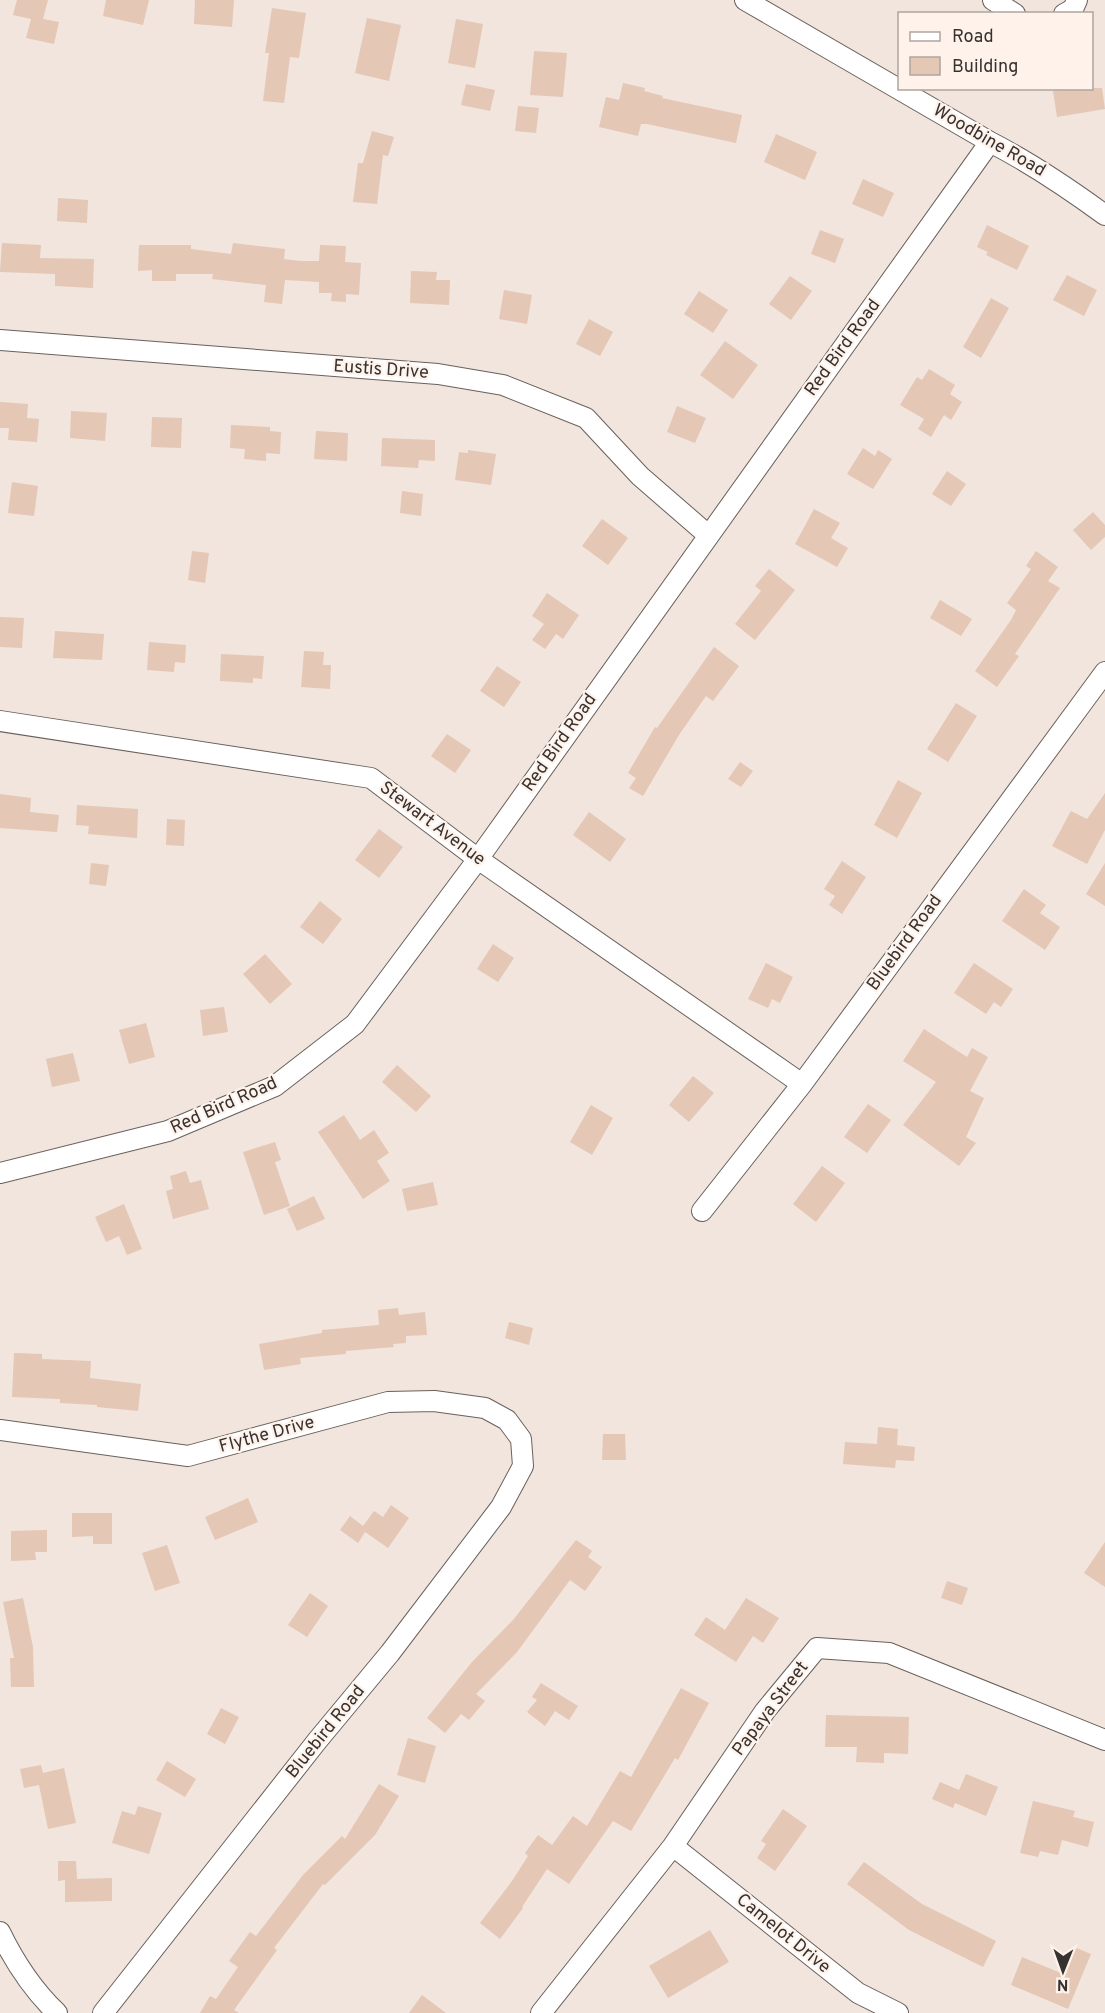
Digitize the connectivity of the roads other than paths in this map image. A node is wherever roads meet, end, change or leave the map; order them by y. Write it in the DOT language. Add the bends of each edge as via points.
graph roads {
  1 [pos="746,0"];
  2 [pos="993,0"];
  3 [pos="1077,0"];
  4 [pos="1012,12"];
  5 [pos="1068,12"];
  6 [pos="898,88"];
  7 [pos="901,90"];
  8 [pos="990,142"];
  9 [pos="1105,215"];
  10 [pos="0,340"];
  11 [pos="708,535"];
  12 [pos="1105,672"];
  13 [pos="0,721"];
  14 [pos="478,859"];
  15 [pos="801,1084"];
  16 [pos="0,1173"];
  17 [pos="702,1211"];
  18 [pos="0,1430"];
  19 [pos="521,1439"];
  20 [pos="1105,1740"];
  21 [pos="674,1846"];
  22 [pos="0,1932"];
  23 [pos="57,2013"];
  24 [pos="103,2013"];
  25 [pos="542,2013"];
  26 [pos="898,2013"];
  1 -- 6 [label="street, Woodbine Road"];
  2 -- 4 [label="street"];
  3 -- 5 [label="street"];
  7 -- 8 [label="street, Woodbine Road"];
  8 -- 9 [label="street, Woodbine Road" via="1027,161"];
  8 -- 11 [label="street, Red Bird Road"];
  10 -- 11 [label="street, Eustis Drive" via="438,374 503,385 586,418 640,476"];
  11 -- 14 [label="street, Red Bird Road"];
  12 -- 15 [label="street, Bluebird Road"];
  13 -- 14 [label="street, Stewart Avenue" via="371,778"];
  14 -- 15 [label="street, Stewart Avenue"];
  14 -- 16 [label="street, Red Bird Road" via="355,1024 275,1086 168,1131"];
  15 -- 17 [label="street, Bluebird Road"];
  18 -- 19 [label="street, Flythe Drive" via="188,1456 388,1402 434,1401 484,1408 507,1420"];
  19 -- 24 [label="street, Bluebird Road" via="523,1466 501,1508"];
  20 -- 21 [label="street, Papaya Street" via="889,1653 817,1648 765,1711"];
  21 -- 25 [label="street, Papaya Street"];
  21 -- 26 [label="street, Camelot Drive" via="858,1993"];
  22 -- 23 [label="street" via="10,1954"];
}
